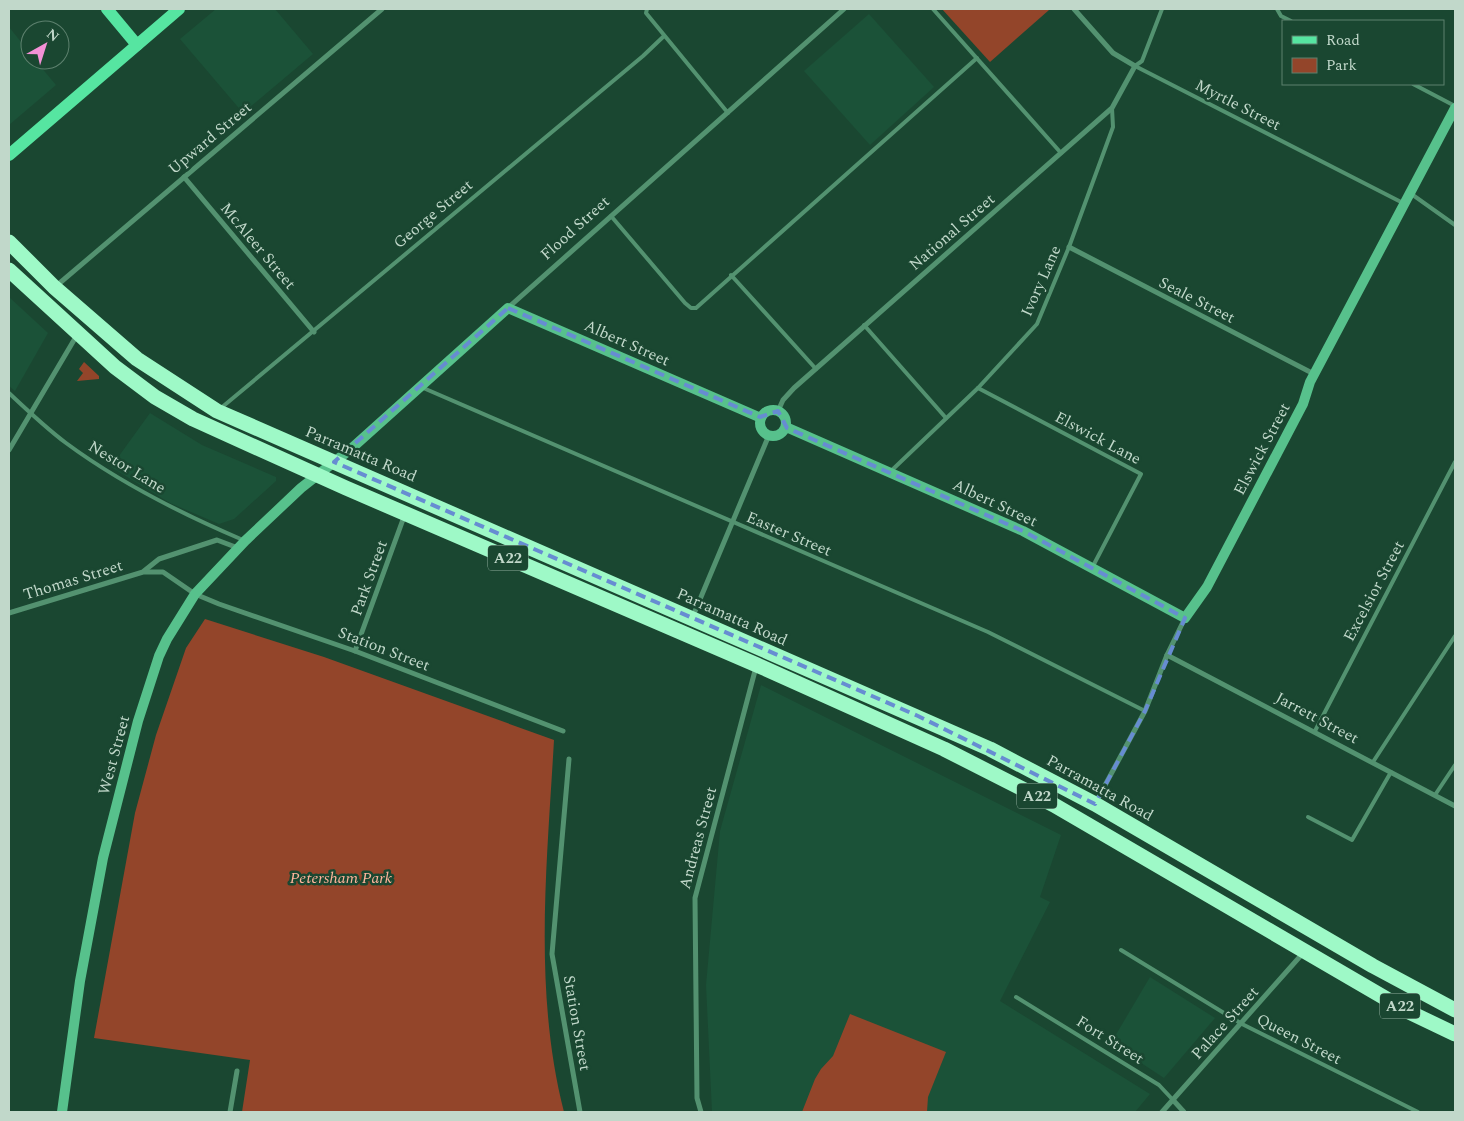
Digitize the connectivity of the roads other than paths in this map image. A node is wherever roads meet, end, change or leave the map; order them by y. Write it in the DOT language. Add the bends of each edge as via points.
graph roads {
  1 [pos="107,9"];
  2 [pos="180,9"];
  3 [pos="382,9"];
  4 [pos="646,9"];
  5 [pos="844,9"];
  6 [pos="932,9"];
  7 [pos="1074,9"];
  8 [pos="1162,9"];
  9 [pos="1277,9"];
  10 [pos="1289,20"];
  11 [pos="664,36"];
  12 [pos="137,45"];
  13 [pos="977,58"];
  14 [pos="1135,66"];
  15 [pos="1415,85"];
  16 [pos="1455,107"];
  17 [pos="1112,108"];
  18 [pos="728,113"];
  19 [pos="22,142"];
  20 [pos="9,146"];
  21 [pos="1061,153"];
  22 [pos="9,155"];
  23 [pos="184,176"];
  24 [pos="1410,193"];
  25 [pos="1405,204"];
  26 [pos="611,216"];
  27 [pos="1455,225"];
  28 [pos="9,242"];
  29 [pos="1069,247"];
  30 [pos="9,270"];
  31 [pos="731,275"];
  32 [pos="54,287"];
  33 [pos="508,308"];
  34 [pos="864,325"];
  35 [pos="314,332"];
  36 [pos="77,334"];
  37 [pos="816,369"];
  38 [pos="1314,374"];
  39 [pos="420,386"];
  40 [pos="978,388"];
  41 [pos="9,393"];
  42 [pos="217,411"];
  43 [pos="778,411"];
  44 [pos="30,412"];
  45 [pos="762,418"];
  46 [pos="946,418"];
  47 [pos="786,427"];
  48 [pos="769,435"];
  49 [pos="9,450"];
  50 [pos="1455,462"];
  51 [pos="326,468"];
  52 [pos="890,472"];
  53 [pos="405,514"];
  54 [pos="733,523"];
  55 [pos="242,545"];
  56 [pos="1092,568"];
  57 [pos="144,572"];
  58 [pos="195,594"];
  59 [pos="9,613"];
  60 [pos="1185,618"];
  61 [pos="692,619"];
  62 [pos="1455,636"];
  63 [pos="356,651"];
  64 [pos="1167,655"];
  65 [pos="757,664"];
  66 [pos="1145,711"];
  67 [pos="563,731"];
  68 [pos="1315,731"];
  69 [pos="569,759"];
  70 [pos="1373,762"];
  71 [pos="1455,765"];
  72 [pos="1391,772"];
  73 [pos="1435,795"];
  74 [pos="1095,804"];
  75 [pos="1455,806"];
  76 [pos="1308,817"];
  77 [pos="1122,950"];
  78 [pos="1306,950"];
  79 [pos="1016,997"];
  80 [pos="1455,1010"];
  81 [pos="1242,1024"];
  82 [pos="1455,1034"];
  83 [pos="237,1071"];
  84 [pos="1173,1100"];
  85 [pos="62,1112"];
  86 [pos="230,1112"];
  87 [pos="580,1112"];
  88 [pos="701,1112"];
  89 [pos="1162,1112"];
  90 [pos="1184,1112"];
  91 [pos="1418,1112"];
  1 -- 12 [label="main road"];
  2 -- 12 [label="main road"];
  3 -- 23 [label="street, Upward Street"];
  4 -- 11 [label="lane"];
  5 -- 18 [label="street, Flood Street"];
  6 -- 13 [label="lane"];
  7 -- 14 [label="street, Myrtle Street" via="1113,53"];
  8 -- 14 [label="lane" via="1142,61"];
  9 -- 10 [label="lane"];
  11 -- 18 [label="lane"];
  11 -- 35 [label="lane, George Street"];
  12 -- 19 [label="main road"];
  13 -- 21 [label="lane"];
  13 -- 31 [label="lane"];
  14 -- 17 [label="street, National Street"];
  14 -- 25 [label="lane, Myrtle Street"];
  15 -- 16 [label="lane"];
  16 -- 24 [label="street, Elswick Street"];
  17 -- 21 [label="street, National Street"];
  17 -- 29 [label="lane, Ivory Lane" via="1113,127"];
  18 -- 26 [label="street, Flood Street"];
  19 -- 20 [label="main road"];
  19 -- 22 [label="main road"];
  21 -- 34 [label="street, National Street"];
  23 -- 32 [label="street, Upward Street"];
  23 -- 35 [label="street, McAleer Street"];
  24 -- 25 [label="street, Elswick Street"];
  24 -- 27 [label="lane"];
  25 -- 38 [label="street, Elswick Street"];
  26 -- 31 [label="lane" via="692,308 696,308"];
  26 -- 33 [label="street, Flood Street"];
  28 -- 32 [label="highway, Parramatta Road / A22"];
  29 -- 38 [label="street, Seale Street"];
  29 -- 40 [label="lane, Ivory Lane" via="1037,324"];
  30 -- 36 [label="highway, Parramatta Road / A22"];
  31 -- 37 [label="lane"];
  32 -- 42 [label="highway, Parramatta Road / A22" via="137,359"];
  33 -- 39 [label="street, Flood Street"];
  33 -- 45 [label="street, Albert Street"];
  34 -- 37 [label="street, National Street"];
  34 -- 46 [label="lane"];
  35 -- 42 [label="lane, George Street"];
  36 -- 44 [label="street"];
  36 -- 51 [label="highway, Parramatta Road / A22" via="155,397 192,419"];
  37 -- 43 [label="street, National Street" via="783,400"];
  38 -- 60 [label="street, Elswick Street" via="1303,404 1207,587"];
  39 -- 51 [label="street, Flood Street"];
  39 -- 54 [label="lane, Easter Street"];
  40 -- 46 [label="lane, Ivory Lane"];
  40 -- 56 [label="lane, Elswick Lane" via="1141,474"];
  41 -- 44 [label="lane, Nestor Lane"];
  42 -- 51 [label="highway, Parramatta Road / A22"];
  43 -- 45 [label="street" via="768,411"];
  43 -- 47 [label="street" via="785,418"];
  44 -- 49 [label="street"];
  44 -- 55 [label="lane, Nestor Lane" via="79,452 166,505"];
  45 -- 48 [label="street" via="761,426"];
  46 -- 52 [label="lane, Ivory Lane"];
  47 -- 48 [label="street" via="781,433"];
  47 -- 52 [label="street, Albert Street"];
  48 -- 54 [label="street"];
  50 -- 68 [label="lane, Excelsior Street"];
  51 -- 53 [label="highway, Parramatta Road / A22"];
  51 -- 55 [label="street, West Street"];
  51 -- 61 [label="highway, Parramatta Road / A22"];
  52 -- 56 [label="street, Albert Street" via="1023,531"];
  53 -- 63 [label="street, Park Street"];
  53 -- 65 [label="highway, Parramatta Road / A22"];
  54 -- 61 [label="street"];
  54 -- 66 [label="lane, Easter Street" via="988,632"];
  55 -- 57 [label="street, Thomas Street" via="217,540 159,559"];
  55 -- 58 [label="street, West Street"];
  56 -- 60 [label="street, Albert Street"];
  57 -- 58 [label="street, Thomas Street" via="163,572"];
  57 -- 59 [label="street, Thomas Street"];
  58 -- 63 [label="street, Station Street"];
  58 -- 85 [label="street, West Street" via="159,656 138,720 86,944"];
  60 -- 64 [label="street, Elswick Street"];
  61 -- 74 [label="highway, Parramatta Road / A22" via="990,749"];
  62 -- 70 [label="lane"];
  63 -- 67 [label="street, Station Street"];
  64 -- 66 [label="street, Elswick Street"];
  64 -- 68 [label="street, Jarrett Street"];
  65 -- 78 [label="highway, Parramatta Road / A22" via="944,749 1054,804"];
  65 -- 88 [label="street, Andreas Street" via="694,898 697,1098"];
  66 -- 74 [label="street, Elswick Street"];
  68 -- 70 [label="street, Jarrett Street"];
  69 -- 87 [label="street, Station Street" via="552,954"];
  70 -- 72 [label="street, Jarrett Street"];
  71 -- 73 [label="lane"];
  72 -- 73 [label="street, Jarrett Street"];
  72 -- 76 [label="lane" via="1352,840"];
  73 -- 75 [label="street, Jarrett Street"];
  74 -- 80 [label="highway, Parramatta Road / A22"];
  77 -- 81 [label="lane, Queen Street"];
  78 -- 81 [label="street, Palace Street"];
  78 -- 82 [label="highway, Parramatta Road / A22" via="1409,1012"];
  79 -- 84 [label="lane, Fort Street" via="1159,1085"];
  81 -- 84 [label="street, Palace Street"];
  81 -- 91 [label="lane, Queen Street"];
  83 -- 86 [label="street"];
  84 -- 89 [label="street, Palace Street"];
  84 -- 90 [label="street, Fort Street"];
}
